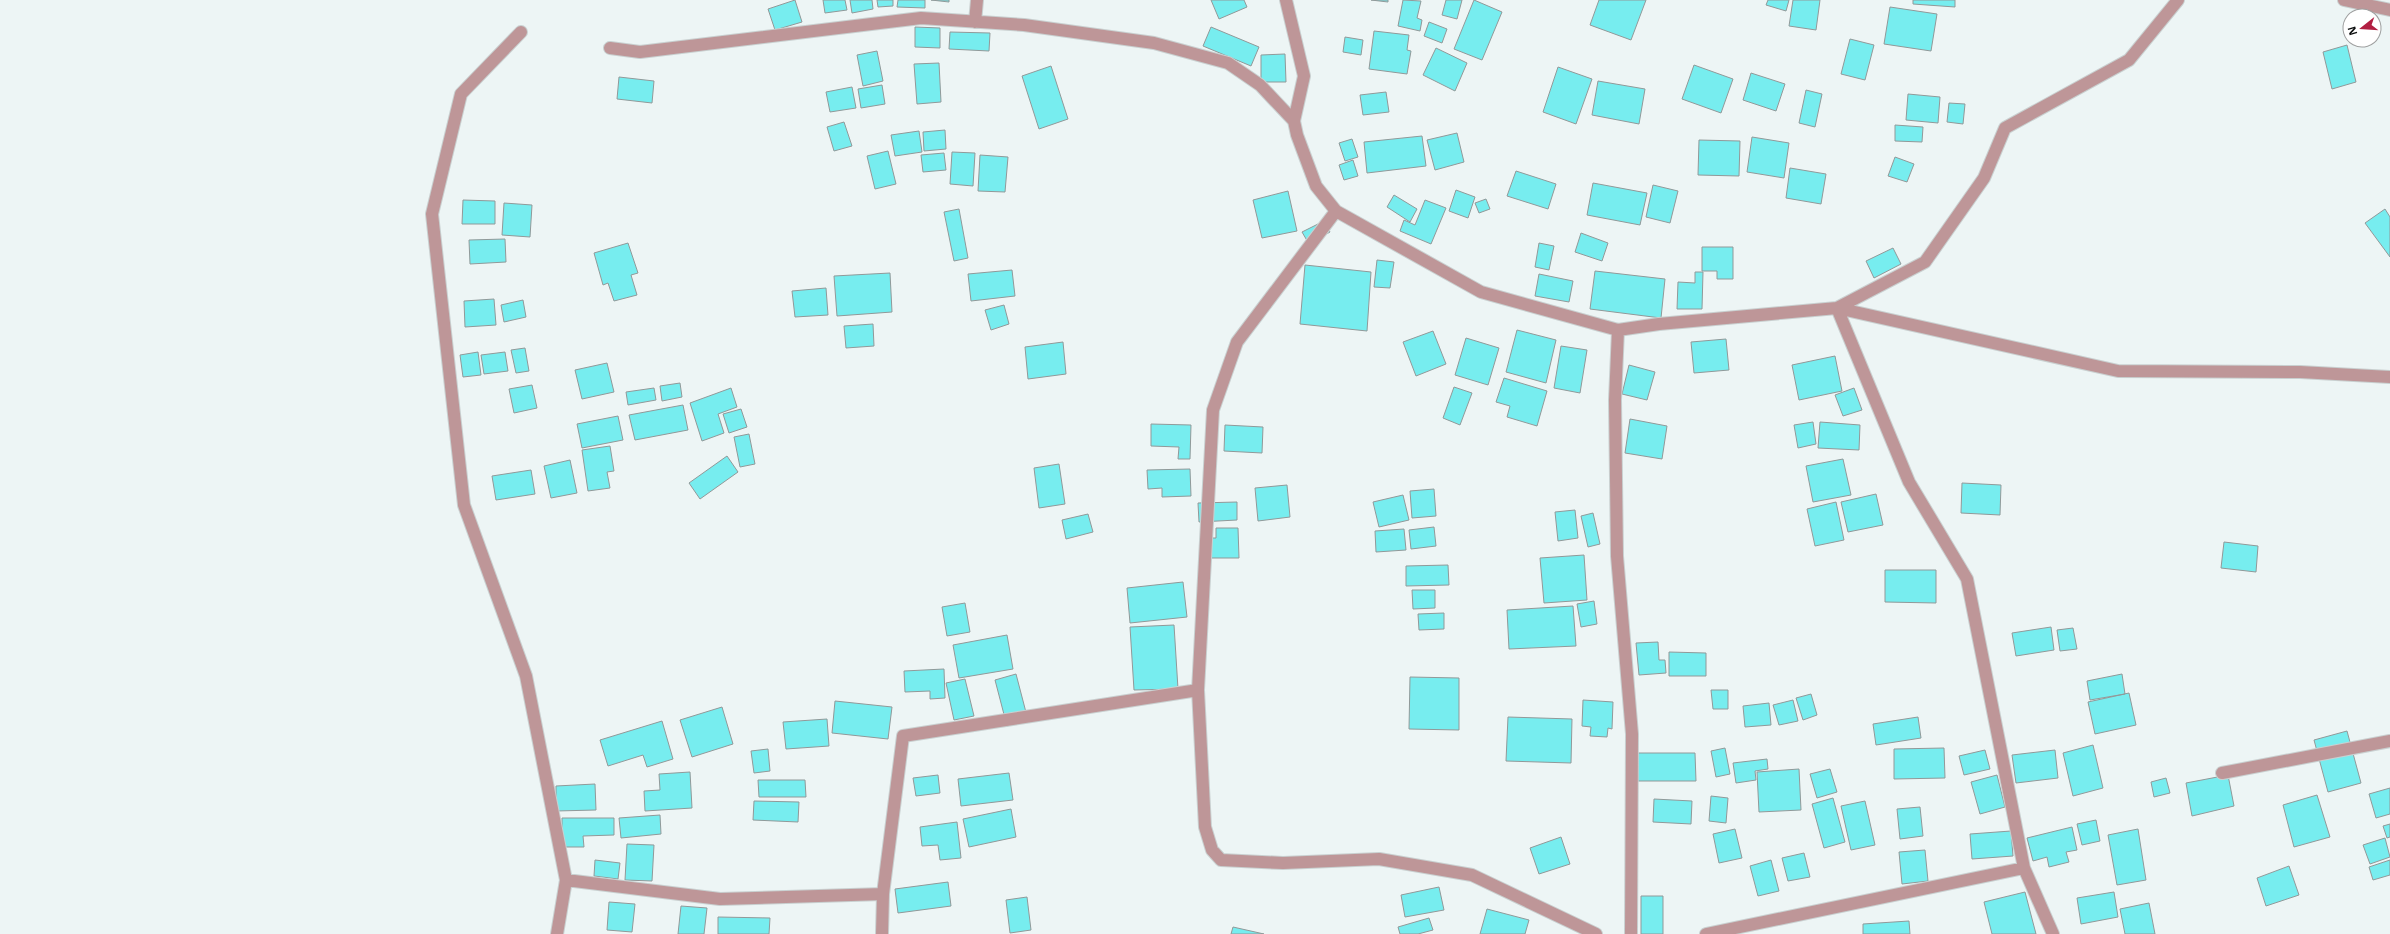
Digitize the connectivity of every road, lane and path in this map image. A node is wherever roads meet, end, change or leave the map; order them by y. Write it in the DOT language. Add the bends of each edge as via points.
graph roads {
  1 [pos="977,0"];
  2 [pos="1286,0"];
  3 [pos="2178,0"];
  4 [pos="2344,0"];
  5 [pos="2390,10"];
  6 [pos="975,22"];
  7 [pos="521,32"];
  8 [pos="610,48"];
  9 [pos="1294,121"];
  10 [pos="1336,211"];
  11 [pos="1837,308"];
  12 [pos="1618,330"];
  13 [pos="2390,377"];
  14 [pos="1198,690"];
  15 [pos="2390,741"];
  16 [pos="2222,773"];
  17 [pos="2024,868"];
  18 [pos="566,880"];
  19 [pos="883,894"];
  20 [pos="557,934"];
  21 [pos="882,934"];
  22 [pos="1596,934"];
  23 [pos="1631,934"];
  24 [pos="1706,934"];
  25 [pos="2053,934"];
  1 -- 6 [label="street"];
  2 -- 9 [label="street" via="1304,76"];
  3 -- 11 [label="street" via="2129,60 2005,128 1984,178 1925,262"];
  4 -- 5 [label="street"];
  6 -- 8 [label="street" via="921,18 640,52"];
  6 -- 9 [label="street" via="1024,25 1154,43 1228,63 1260,85"];
  7 -- 18 [label="street" via="461,94 432,214 464,505 526,676"];
  9 -- 10 [label="street" via="1316,186"];
  10 -- 12 [label="street" via="1481,292"];
  10 -- 14 [label="street" via="1237,342 1213,410"];
  11 -- 12 [label="street"];
  11 -- 13 [label="street" via="2118,371 2300,372"];
  11 -- 17 [label="street" via="1909,482 1967,578"];
  12 -- 23 [label="street" via="1615,400 1617,556 1632,734"];
  14 -- 19 [label="street" via="903,736"];
  14 -- 22 [label="street" via="1205,827 1212,850 1222,860 1283,863 1379,859 1472,875"];
  15 -- 16 [label="street"];
  17 -- 24 [label="street"];
  17 -- 25 [label="street"];
  18 -- 19 [label="street" via="720,899"];
  18 -- 20 [label="street"];
  19 -- 21 [label="street"];
}
